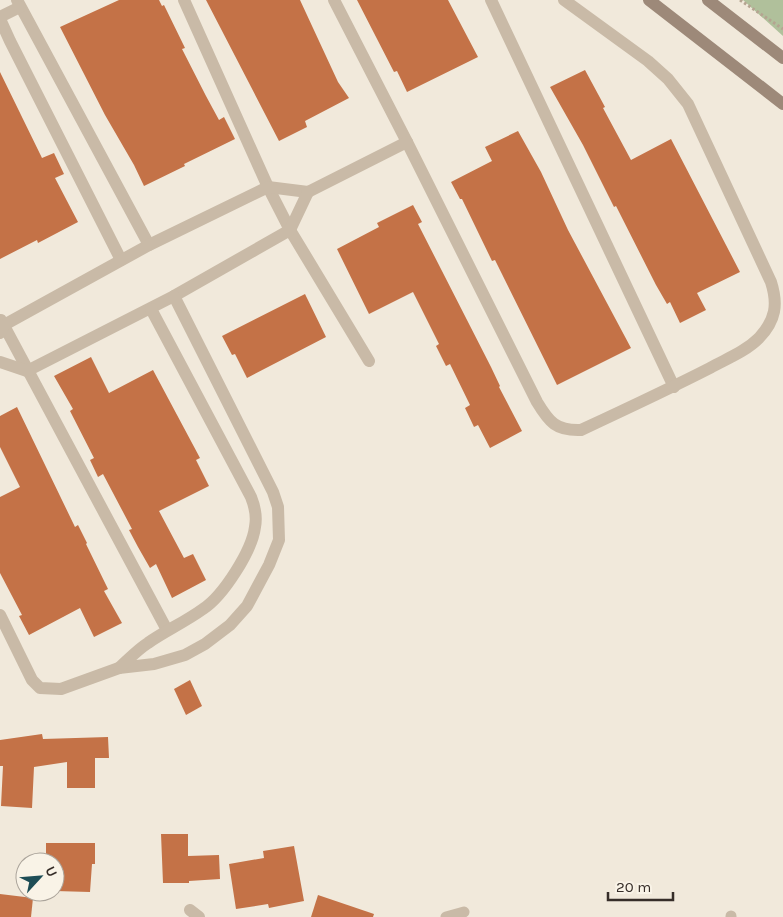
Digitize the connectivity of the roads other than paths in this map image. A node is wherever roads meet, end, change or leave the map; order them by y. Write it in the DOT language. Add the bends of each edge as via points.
graph roads {
  1 [pos="184,0"];
  2 [pos="334,0"];
  3 [pos="491,0"];
  4 [pos="564,0"];
  5 [pos="649,0"];
  6 [pos="708,0"];
  7 [pos="19,4"];
  8 [pos="0,18"];
  9 [pos="783,58"];
  10 [pos="783,104"];
  11 [pos="408,142"];
  12 [pos="268,187"];
  13 [pos="308,192"];
  14 [pos="290,230"];
  15 [pos="149,245"];
  16 [pos="122,260"];
  17 [pos="174,296"];
  18 [pos="151,309"];
  19 [pos="1,325"];
  20 [pos="369,361"];
  21 [pos="0,362"];
  22 [pos="27,371"];
  23 [pos="674,387"];
  24 [pos="273,492"];
  25 [pos="251,497"];
  26 [pos="0,615"];
  27 [pos="167,630"];
  28 [pos="119,668"];
  29 [pos="464,912"];
  30 [pos="446,917"];
  1 -- 12 [label="street"];
  2 -- 11 [label="street"];
  3 -- 23 [label="street"];
  4 -- 23 [label="street" via="648,60 688,104 771,282 775,307 760,337 749,348"];
  5 -- 10 [label="main road"];
  6 -- 9 [label="main road"];
  7 -- 8 [label="street"];
  7 -- 15 [label="street"];
  8 -- 16 [label="street"];
  11 -- 13 [label="street"];
  11 -- 23 [label="street" via="536,402 551,422 567,430 581,430"];
  12 -- 13 [label="street"];
  12 -- 14 [label="street"];
  12 -- 15 [label="street"];
  13 -- 14 [label="street"];
  14 -- 17 [label="street"];
  14 -- 20 [label="street"];
  15 -- 16 [label="street"];
  16 -- 19 [label="street"];
  17 -- 18 [label="street"];
  17 -- 24 [label="street"];
  18 -- 22 [label="street"];
  18 -- 25 [label="street"];
  19 -- 22 [label="street"];
  21 -- 22 [label="street"];
  22 -- 27 [label="street"];
  24 -- 25 [label="street"];
  24 -- 28 [label="street" via="278,507 279,540 255,593 238,618 205,644 184,655 154,664"];
  25 -- 27 [label="street" via="255,528 245,554 226,586 204,609"];
  26 -- 28 [label="street" via="32,680 40,688 61,689"];
  27 -- 28 [label="street"];
  29 -- 30 [label="lane"];
}
